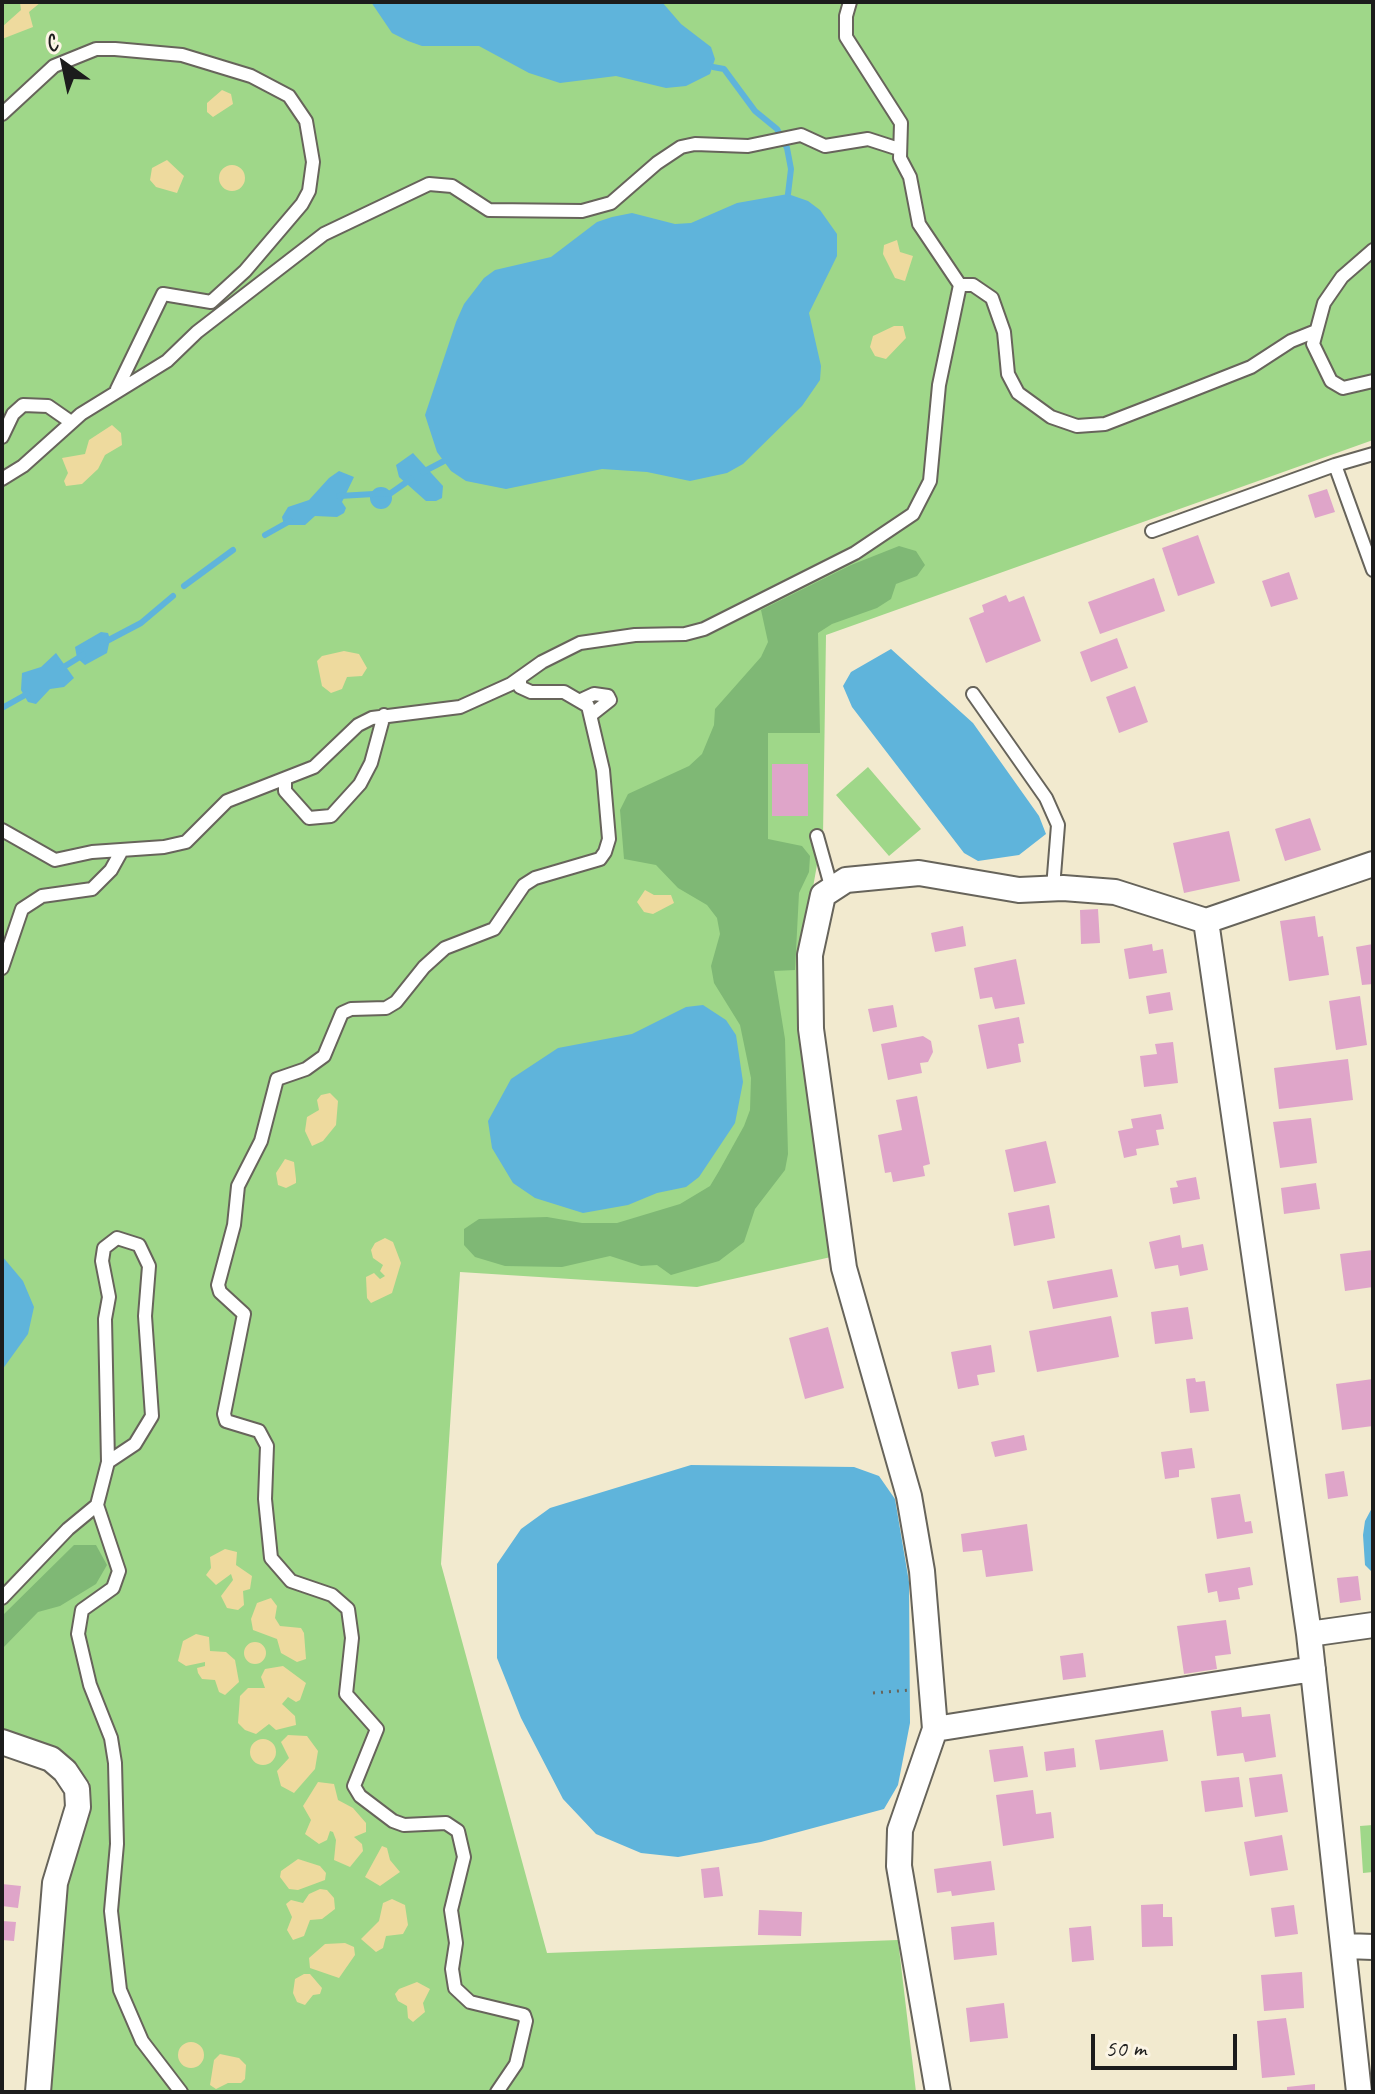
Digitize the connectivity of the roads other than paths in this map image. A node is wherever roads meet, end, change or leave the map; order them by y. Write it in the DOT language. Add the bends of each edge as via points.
graph roads {
  1 [pos="850,2"];
  2 [pos="2,114"];
  3 [pos="899,149"];
  4 [pos="1373,250"];
  5 [pos="960,285"];
  6 [pos="1316,331"];
  7 [pos="1373,381"];
  8 [pos="117,389"];
  9 [pos="71,422"];
  10 [pos="2,437"];
  11 [pos="1373,454"];
  12 [pos="1335,465"];
  13 [pos="2,479"];
  14 [pos="1152,531"];
  15 [pos="1373,570"];
  16 [pos="520,678"];
  17 [pos="973,694"];
  18 [pos="581,700"];
  19 [pos="384,715"];
  20 [pos="591,715"];
  21 [pos="285,781"];
  22 [pos="2,830"];
  23 [pos="817,836"];
  24 [pos="121,852"];
  25 [pos="1373,864"];
  26 [pos="831,886"];
  27 [pos="1053,888"];
  28 [pos="1206,921"];
  29 [pos="2,968"];
  30 [pos="108,1462"];
  31 [pos="97,1505"];
  32 [pos="2,1598"];
  33 [pos="1373,1625"];
  34 [pos="1309,1634"];
  35 [pos="1313,1669"];
  36 [pos="935,1729"];
  37 [pos="2,1742"];
  38 [pos="1346,1946"];
  39 [pos="1373,1947"];
  40 [pos="38,2092"];
  41 [pos="181,2092"];
  42 [pos="497,2092"];
  43 [pos="938,2092"];
  44 [pos="1359,2092"];
  1 -- 3 [label="lane" via="846,37 901,123"];
  2 -- 8 [label="lane" via="54,66 96,49 115,49 182,55 251,76 289,96 306,121 313,162 302,204 219,296 203,303 163,294"];
  3 -- 5 [label="lane" via="919,224"];
  3 -- 8 [label="lane" via="868,139 825,146 801,135 681,147 611,203 582,211 489,210 452,186 429,184 324,234 167,361"];
  4 -- 6 [label="lane" via="1342,277 1324,303"];
  5 -- 6 [label="lane" via="973,285 992,298 1004,332 1008,374 1018,393 1051,417 1077,426 1105,424 1251,367"];
  5 -- 16 [label="lane" via="939,385 930,481 913,514 855,553 704,629 580,643"];
  6 -- 7 [label="lane" via="1313,344 1331,381 1343,388"];
  8 -- 9 [label="lane"];
  9 -- 10 [label="lane" via="48,406 23,405"];
  9 -- 13 [label="lane"];
  11 -- 12 [label="lane"];
  12 -- 14 [label="lane"];
  12 -- 15 [label="lane"];
  16 -- 18 [label="lane" via="520,687 531,692 564,692"];
  16 -- 19 [label="lane" via="447,711"];
  17 -- 27 [label="lane" via="1046,798 1058,825"];
  18 -- 20 [label="lane"];
  18 -- 20 [label="lane" via="594,694 608,696 610,700"];
  19 -- 21 [label="lane" via="358,725 314,767"];
  19 -- 21 [label="lane" via="360,784 331,816 309,818 285,791"];
  20 -- 42 [label="lane" via="603,770 609,839 605,852 600,859 524,885 494,929 445,948 386,1008 342,1013 324,1056 277,1079 261,1141 238,1186 229,1250 218,1274 220,1292 244,1314 224,1414 226,1421 259,1431 267,1446 271,1558 291,1581 332,1595 348,1609 352,1638 346,1694 377,1729 354,1786 393,1821 446,1823 458,1831 464,1857 451,1910 455,1988 470,2002 524,2015 516,2064"];
  21 -- 24 [label="lane" via="227,801 186,842"];
  22 -- 24 [label="lane" via="55,860"];
  23 -- 26 [label="lane"];
  24 -- 29 [label="lane" via="92,889 42,896 22,909"];
  25 -- 28 [label="street"];
  26 -- 27 [label="street" via="866,875 919,873 1019,890"];
  26 -- 36 [label="street" via="816,917 810,955 811,1029 844,1268 909,1496 920,1556"];
  27 -- 28 [label="street" via="1115,892"];
  28 -- 34 [label="street"];
  30 -- 30 [label="lane" via="109,1297 102,1261 104,1248 117,1238 139,1245 149,1266 145,1316 152,1416 135,1444"];
  30 -- 31 [label="lane"];
  31 -- 32 [label="lane"];
  31 -- 41 [label="lane" via="115,1553 118,1581 82,1610 78,1634 115,1763 113,1951 131,2019"];
  33 -- 34 [label="street"];
  34 -- 35 [label="street"];
  35 -- 36 [label="street"];
  35 -- 38 [label="street"];
  36 -- 43 [label="street" via="900,1830 899,1866"];
  37 -- 40 [label="street" via="51,1759 65,1771 78,1798 55,1883"];
  38 -- 39 [label="street"];
  38 -- 44 [label="street"];
}
